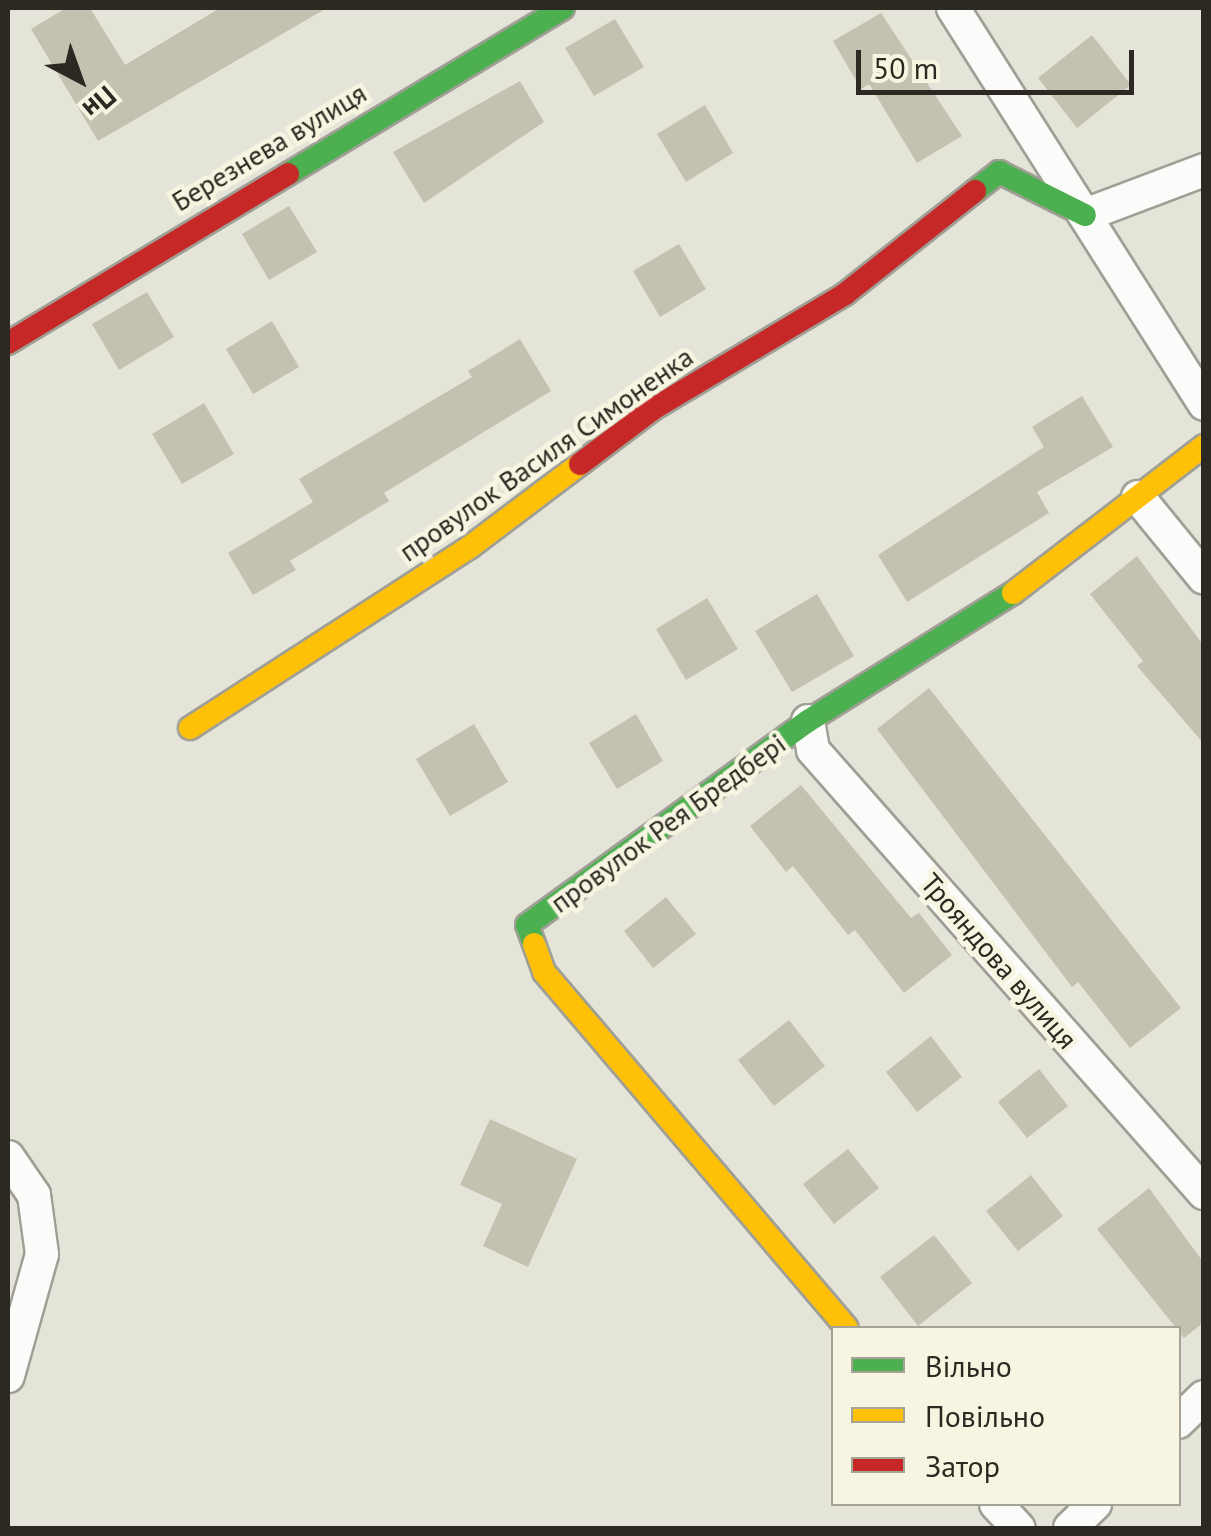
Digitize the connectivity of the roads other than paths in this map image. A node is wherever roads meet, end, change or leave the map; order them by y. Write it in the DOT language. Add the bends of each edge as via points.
graph roads {
  1 [pos="564,8"];
  2 [pos="952,8"];
  3 [pos="1204,170"];
  4 [pos="1085,216"];
  5 [pos="8,343"];
  6 [pos="1204,404"];
  7 [pos="1204,446"];
  8 [pos="1138,497"];
  9 [pos="1204,578"];
  10 [pos="808,721"];
  11 [pos="190,728"];
  12 [pos="8,1157"];
  13 [pos="1204,1193"];
  14 [pos="846,1326"];
  15 [pos="8,1376"];
  16 [pos="1204,1397"];
  17 [pos="1181,1419"];
  18 [pos="998,1506"];
  19 [pos="1093,1506"];
  20 [pos="1018,1528"];
  21 [pos="1070,1528"];
  1 -- 5 [label="street, Березнева вулиця"];
  2 -- 4 [label="street"];
  3 -- 4 [label="street"];
  4 -- 6 [label="street"];
  4 -- 11 [label="street, провулок Василя Симоненка" via="998,172 845,294 653,410 470,546"];
  7 -- 8 [label="street, провулок Рея Бредбері"];
  8 -- 9 [label="street"];
  8 -- 10 [label="street, провулок Рея Бредбері" via="1014,592"];
  10 -- 13 [label="street, Трояндова вулиця" via="813,750"];
  10 -- 14 [label="street, провулок Рея Бредбері" via="527,925 544,972"];
  12 -- 15 [label="street" via="34,1196 42,1254"];
  16 -- 17 [label="street"];
  18 -- 20 [label="street"];
  19 -- 21 [label="street"];
}
